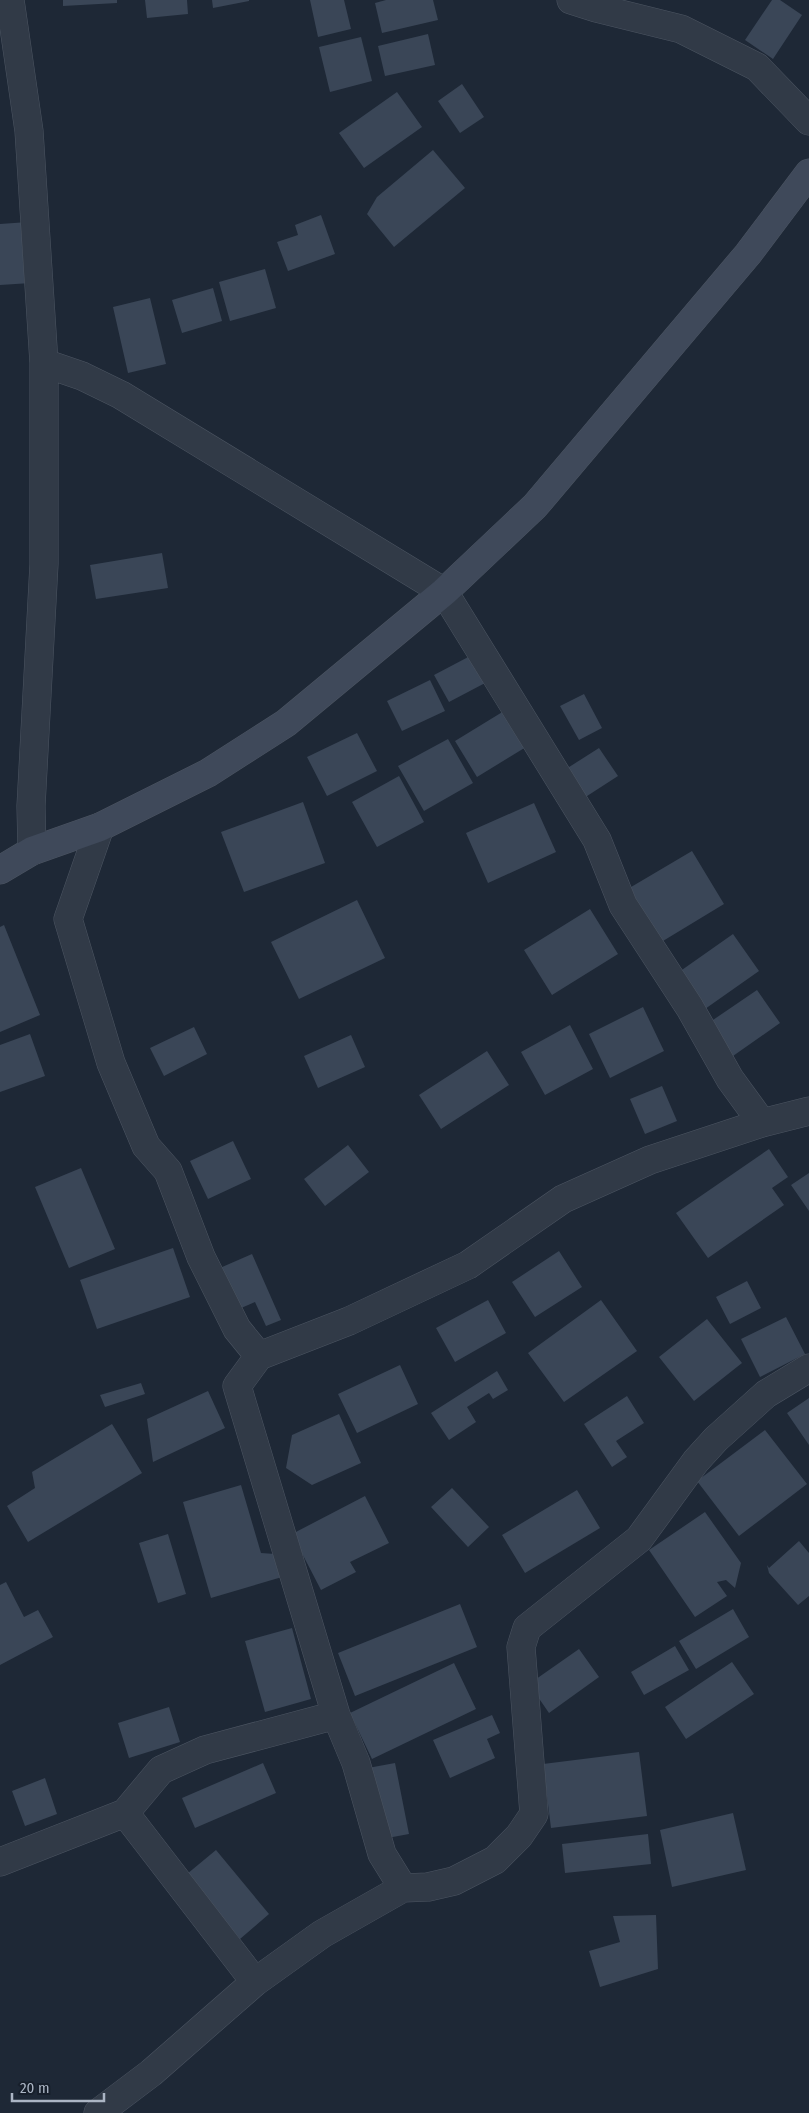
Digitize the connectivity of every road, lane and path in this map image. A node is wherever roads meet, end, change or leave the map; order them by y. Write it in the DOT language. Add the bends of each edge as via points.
graph roads {
  1 [pos="10,0"];
  2 [pos="571,0"];
  3 [pos="809,121"];
  4 [pos="809,172"];
  5 [pos="44,363"];
  6 [pos="444,592"];
  7 [pos="100,827"];
  8 [pos="32,851"];
  9 [pos="0,870"];
  10 [pos="809,1111"];
  11 [pos="762,1123"];
  12 [pos="259,1356"];
  13 [pos="809,1368"];
  14 [pos="336,1715"];
  15 [pos="126,1813"];
  16 [pos="0,1862"];
  17 [pos="403,1888"];
  18 [pos="255,1982"];
  19 [pos="98,2113"];
  1 -- 5 [label="street" via="29,131"];
  2 -- 3 [label="street" via="681,29 757,67"];
  4 -- 6 [label="street" via="742,261 535,506"];
  5 -- 6 [label="street" via="82,376 121,395"];
  5 -- 8 [label="street" via="44,564"];
  6 -- 7 [label="street" via="286,722 208,773"];
  6 -- 11 [label="street" via="597,840 623,905 690,1008 730,1079"];
  7 -- 8 [label="street"];
  7 -- 12 [label="street" via="68,919 108,1054 146,1146 168,1171 201,1257 237,1329"];
  8 -- 9 [label="street"];
  10 -- 11 [label="street"];
  11 -- 12 [label="street" via="650,1160 563,1199 468,1265 349,1321"];
  12 -- 14 [label="street" via="236,1386"];
  13 -- 17 [label="street" via="766,1394 716,1439 639,1539 527,1628 521,1647 534,1814 519,1836 495,1860 454,1881 428,1888"];
  14 -- 15 [label="street" via="205,1750 162,1770"];
  14 -- 17 [label="street" via="356,1763 382,1854"];
  15 -- 16 [label="street"];
  15 -- 18 [label="street"];
  17 -- 18 [label="street" via="322,1934"];
  18 -- 19 [label="street" via="151,2073"];
}
